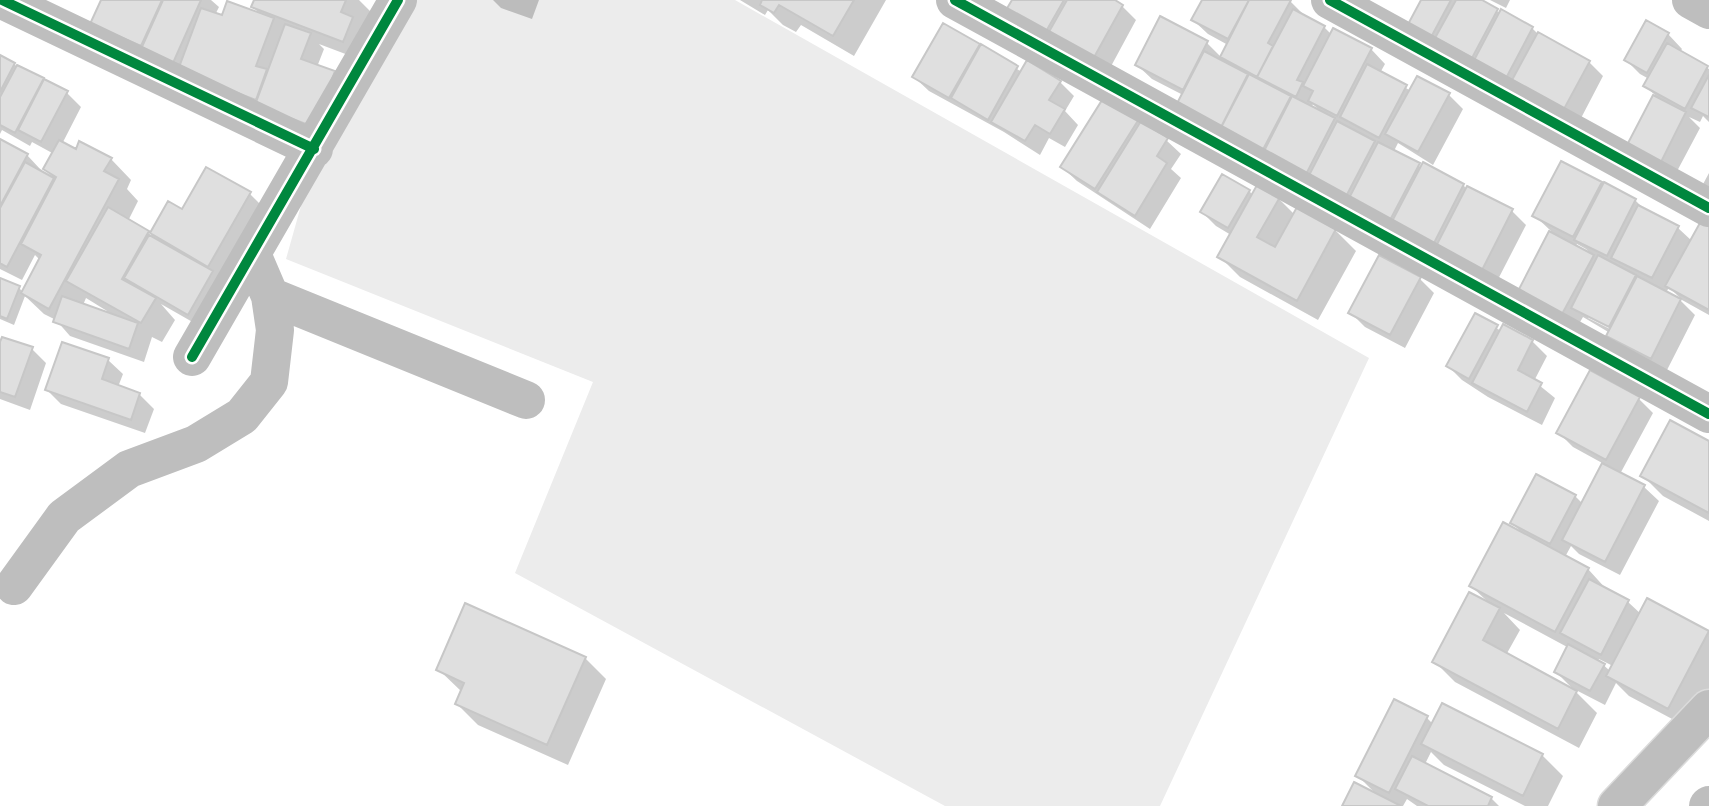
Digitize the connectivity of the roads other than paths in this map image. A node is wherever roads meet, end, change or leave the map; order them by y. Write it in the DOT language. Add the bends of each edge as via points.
graph roads {
  1 [pos="398,0"];
  2 [pos="955,0"];
  3 [pos="1330,0"];
  4 [pos="1691,0"];
  5 [pos="9,2"];
  6 [pos="1709,10"];
  7 [pos="314,149"];
  8 [pos="1709,208"];
  9 [pos="252,254"];
  10 [pos="270,296"];
  11 [pos="192,356"];
  12 [pos="526,400"];
  13 [pos="1709,414"];
  14 [pos="14,586"];
  15 [pos="1709,709"];
  16 [pos="1618,806"];
  1 -- 7 [label="street"];
  2 -- 13 [label="street"];
  3 -- 8 [label="street"];
  4 -- 6 [label="street"];
  5 -- 7 [label="street"];
  7 -- 9 [label="street"];
  9 -- 10 [label="street"];
  9 -- 11 [label="street"];
  10 -- 12 [label="street"];
  10 -- 14 [label="street" via="275,330 269,382 242,416 195,444 128,469 64,517"];
  15 -- 16 [label="street"];
}
